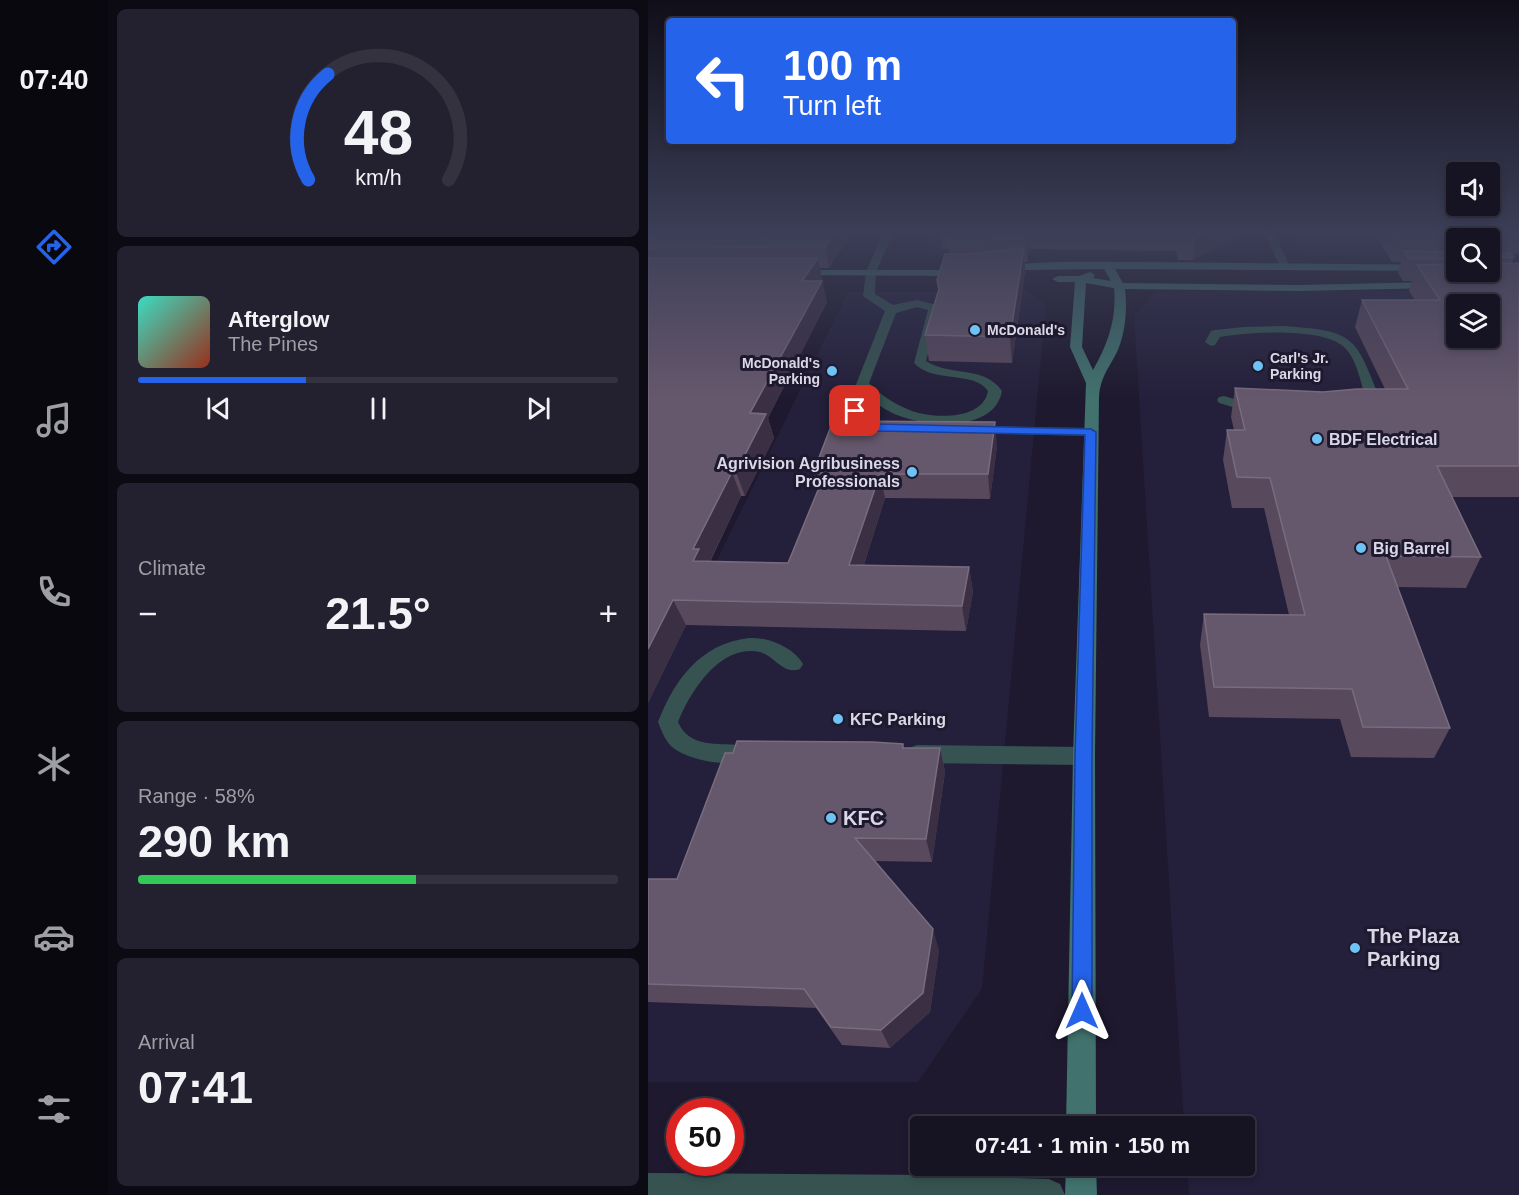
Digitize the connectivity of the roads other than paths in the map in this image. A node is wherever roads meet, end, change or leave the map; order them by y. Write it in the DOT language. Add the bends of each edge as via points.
graph roads {
  1 [pos="870,289"];
  2 [pos="1080,289"];
  3 [pos="1119,289"];
  4 [pos="895,309"];
  5 [pos="1211,342"];
  6 [pos="1093,383"];
  7 [pos="863,384"];
  8 [pos="1224,400"];
  9 [pos="1266,412"];
  10 [pos="1352,413"];
  11 [pos="1091,432"];
  12 [pos="793,664"];
  13 [pos="770,754"];
  14 [pos="891,754"];
  15 [pos="1084,756"];
  16 [pos="1081,1116"];
  17 [pos="1081,1176"];
  18 [pos="648,1188"];
  19 [pos="1049,1195"];
  20 [pos="1081,1195"];
  1 -- 4 [label="street" via="869,296"];
  2 -- 6 [label="main road" via="1076,347"];
  3 -- 6 [label="main road" via="1115,342"];
  4 -- 7 [label="street"];
  4 -- 7 [label="street" via="923,304 933,307 920,363 939,373 985,381 994,387 996,396 987,410 958,417 920,417 894,407"];
  5 -- 10 [label="street" via="1215,334 1239,331 1306,331 1347,342 1373,399 1369,407"];
  6 -- 11 [label="main road"];
  7 -- 11 [label="street" via="856,418 868,425"];
  8 -- 9 [label="street"];
  11 -- 15 [label="main road"];
  12 -- 13 [label="street" via="763,645 742,645 718,653 685,685 668,722 682,743 728,754"];
  14 -- 15 [label="street"];
  15 -- 16 [label="main road"];
  17 -- 20 [label="main road"];
  18 -- 19 [label="street"];
}
